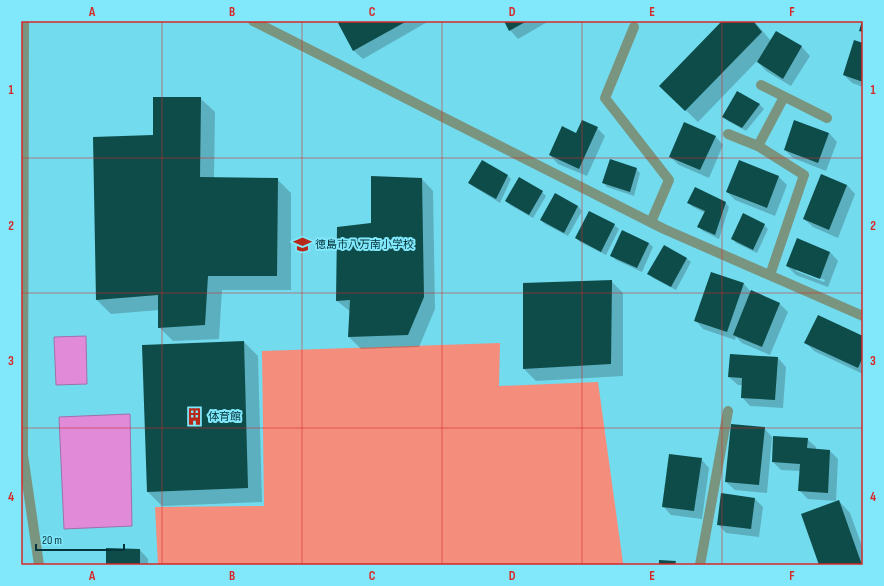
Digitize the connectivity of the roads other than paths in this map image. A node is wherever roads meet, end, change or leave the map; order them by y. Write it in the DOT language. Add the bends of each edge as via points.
graph roads {
  1 [pos="24,21"];
  2 [pos="253,21"];
  3 [pos="634,27"];
  4 [pos="761,85"];
  5 [pos="784,97"];
  6 [pos="826,118"];
  7 [pos="728,134"];
  8 [pos="758,146"];
  9 [pos="651,222"];
  10 [pos="770,275"];
  11 [pos="863,316"];
  12 [pos="728,411"];
  13 [pos="39,565"];
  14 [pos="700,565"];
  1 -- 13 [label="street" via="23,455"];
  2 -- 9 [label="street"];
  3 -- 9 [label="street" via="605,98 668,180"];
  4 -- 5 [label="street"];
  5 -- 6 [label="street"];
  5 -- 8 [label="street"];
  7 -- 8 [label="street"];
  8 -- 10 [label="street" via="804,175"];
  9 -- 10 [label="street"];
  10 -- 11 [label="street"];
  12 -- 14 [label="street"];
}
